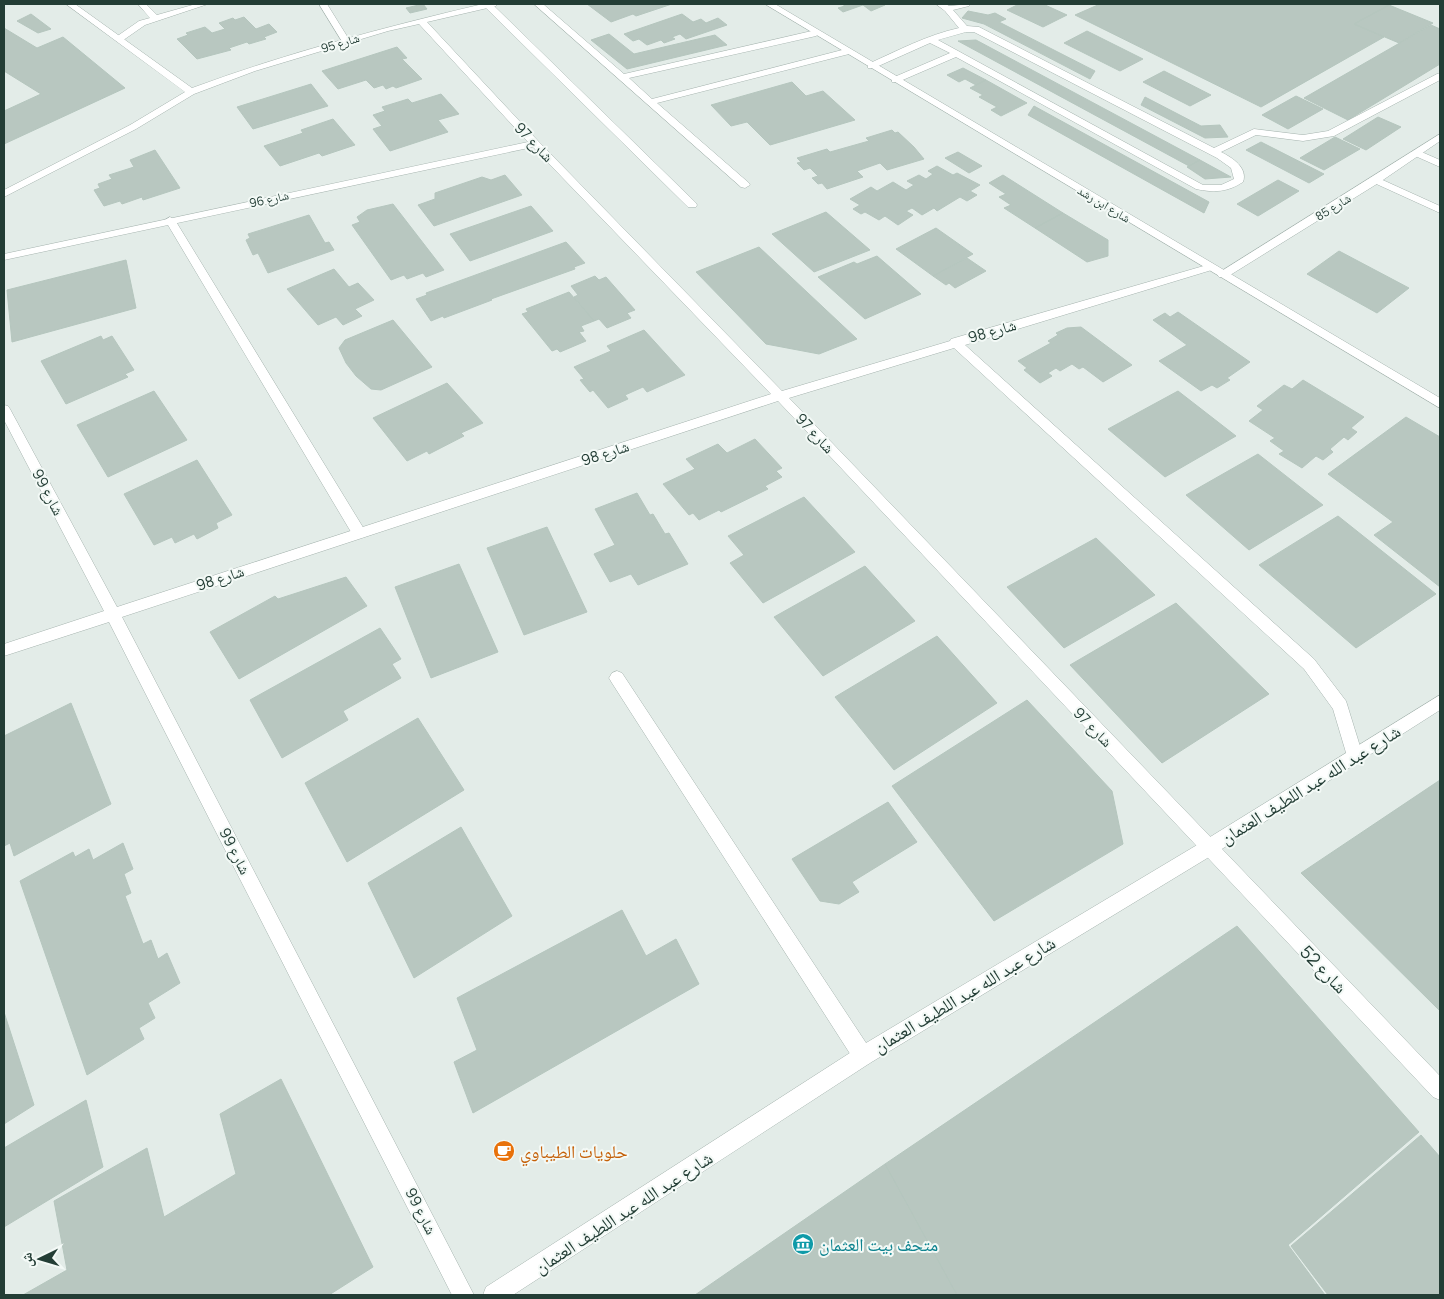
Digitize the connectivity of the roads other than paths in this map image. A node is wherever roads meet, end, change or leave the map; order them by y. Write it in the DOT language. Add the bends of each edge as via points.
graph roads {
  1 [pos="70,4"];
  2 [pos="142,4"];
  3 [pos="204,4"];
  4 [pos="323,4"];
  5 [pos="490,4"];
  6 [pos="538,4"];
  7 [pos="769,4"];
  8 [pos="940,4"];
  9 [pos="966,4"];
  10 [pos="191,5"];
  11 [pos="948,9"];
  12 [pos="155,18"];
  13 [pos="420,20"];
  14 [pos="964,29"];
  15 [pos="816,33"];
  16 [pos="119,39"];
  17 [pos="932,40"];
  18 [pos="346,41"];
  19 [pos="846,52"];
  20 [pos="956,54"];
  21 [pos="871,66"];
  22 [pos="1440,76"];
  23 [pos="623,77"];
  24 [pos="895,80"];
  25 [pos="191,92"];
  26 [pos="651,102"];
  27 [pos="1440,137"];
  28 [pos="535,144"];
  29 [pos="1214,152"];
  30 [pos="1417,153"];
  31 [pos="1440,164"];
  32 [pos="1376,180"];
  33 [pos="745,186"];
  34 [pos="4,194"];
  35 [pos="692,205"];
  36 [pos="1440,210"];
  37 [pos="170,220"];
  38 [pos="4,257"];
  39 [pos="1211,267"];
  40 [pos="1223,274"];
  41 [pos="955,342"];
  42 [pos="780,396"];
  43 [pos="1440,404"];
  44 [pos="4,409"];
  45 [pos="359,533"];
  46 [pos="113,614"];
  47 [pos="4,650"];
  48 [pos="616,678"];
  49 [pos="1440,702"];
  50 [pos="1355,756"];
  51 [pos="1208,848"];
  52 [pos="863,1056"];
  53 [pos="1440,1090"];
  54 [pos="463,1295"];
  55 [pos="494,1295"];
  1 -- 16 [label="street"];
  2 -- 12 [label="street"];
  3 -- 10 [label="street"];
  4 -- 18 [label="street"];
  5 -- 13 [label="street, شارع 95"];
  5 -- 35 [label="street"];
  6 -- 23 [label="street"];
  7 -- 15 [label="street, شارع ابن رشد"];
  8 -- 11 [label="street"];
  9 -- 11 [label="street"];
  10 -- 12 [label="street"];
  11 -- 14 [label="street"];
  12 -- 16 [label="street" via="131,29"];
  13 -- 18 [label="street, شارع 95"];
  13 -- 28 [label="street, شارع 97"];
  14 -- 17 [label="street"];
  14 -- 29 [label="street" via="981,31"];
  15 -- 19 [label="street, شارع ابن رشد"];
  15 -- 23 [label="street"];
  16 -- 25 [label="street"];
  17 -- 20 [label="street"];
  17 -- 21 [label="street"];
  18 -- 25 [label="street, شارع 95" via="252,69"];
  19 -- 21 [label="street, شارع ابن رشد"];
  19 -- 26 [label="street"];
  20 -- 24 [label="street"];
  20 -- 29 [label="street" via="1200,187 1218,190 1231,186 1239,180 1240,174 1230,161"];
  21 -- 24 [label="street, شارع ابن رشد"];
  22 -- 29 [label="street" via="1331,134 1303,138 1254,132"];
  23 -- 26 [label="street"];
  24 -- 39 [label="street, شارع ابن رشد"];
  25 -- 34 [label="street, شارع 95" via="133,127"];
  26 -- 33 [label="street"];
  27 -- 30 [label="street, شارع 85"];
  28 -- 37 [label="street, شارع 96"];
  28 -- 42 [label="street, شارع 97"];
  30 -- 31 [label="street"];
  30 -- 32 [label="street, شارع 85"];
  32 -- 36 [label="street"];
  32 -- 40 [label="street, شارع 85"];
  37 -- 38 [label="street, شارع 96"];
  37 -- 45 [label="street"];
  39 -- 40 [label="street, شارع ابن رشد"];
  39 -- 41 [label="street, شارع 98"];
  40 -- 43 [label="street, شارع ابن رشد"];
  41 -- 42 [label="street, شارع 98"];
  41 -- 50 [label="street" via="1309,664 1340,706"];
  42 -- 45 [label="street, شارع 98"];
  42 -- 51 [label="street, شارع 97"];
  44 -- 46 [label="street, شارع 99"];
  45 -- 46 [label="street, شارع 98"];
  46 -- 47 [label="street, شارع 98"];
  46 -- 54 [label="street, شارع 99"];
  48 -- 52 [label="street"];
  49 -- 50 [label="street, شارع عبد الله عبد اللطيف العثمان"];
  50 -- 51 [label="street, شارع عبد الله عبد اللطيف العثمان"];
  51 -- 52 [label="street, شارع عبد الله عبد اللطيف العثمان"];
  51 -- 53 [label="street, شارع 52"];
  52 -- 55 [label="street, شارع عبد الله عبد اللطيف العثمان"];
}
